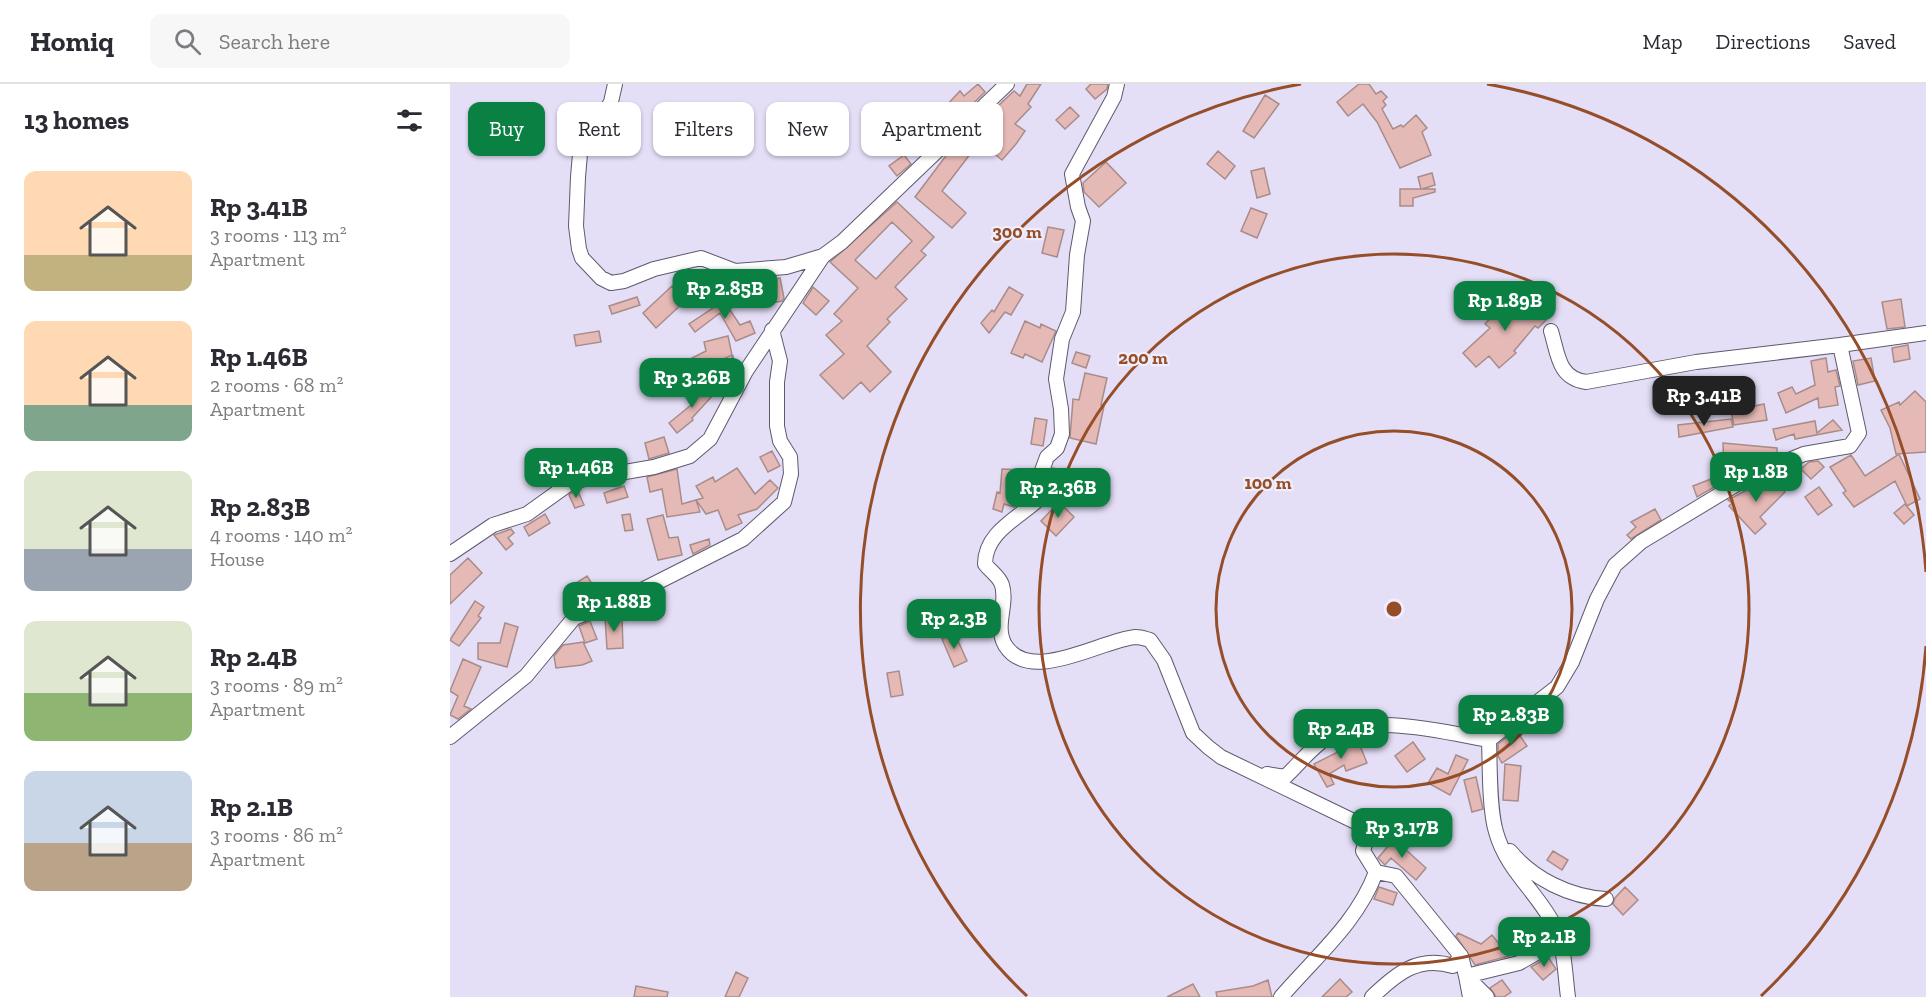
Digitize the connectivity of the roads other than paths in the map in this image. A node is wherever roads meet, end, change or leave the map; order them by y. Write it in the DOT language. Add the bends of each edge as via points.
graph roads {
  1 [pos="615,84"];
  2 [pos="1006,84"];
  3 [pos="1117,84"];
  4 [pos="823,256"];
  5 [pos="772,330"];
  6 [pos="1551,331"];
  7 [pos="1926,333"];
  8 [pos="1840,345"];
  9 [pos="450,554"];
  10 [pos="450,737"];
  11 [pos="1489,740"];
  12 [pos="1248,770"];
  13 [pos="1496,833"];
  14 [pos="1376,872"];
  15 [pos="1606,899"];
  16 [pos="1561,945"];
  17 [pos="1461,956"];
  18 [pos="1466,976"];
  19 [pos="1281,997"];
  20 [pos="1372,997"];
  21 [pos="1470,997"];
  22 [pos="1487,997"];
  23 [pos="1568,997"];
  1 -- 4 [label="street" via="611,102 580,154 578,177 579,249 582,258 601,278 611,283 624,281 701,258 735,271 786,267"];
  2 -- 4 [label="street"];
  3 -- 12 [label="street" via="1114,97 1072,174 1083,221 1073,312 1062,339 1056,379 1062,434 1040,476 1040,498 998,531 986,549 985,564 1002,583 1000,628 1009,650 1027,660 1042,661 1137,637 1150,640 1164,660 1193,733 1221,757"];
  4 -- 5 [label="street"];
  5 -- 9 [label="street" via="710,439 690,456 654,467 573,481 527,514 494,525"];
  5 -- 10 [label="street" via="780,361 777,426 780,441 790,457 791,474 784,502 743,539 640,591 574,618 526,676"];
  6 -- 8 [label="street" via="1564,372 1573,380 1586,382 1696,362"];
  7 -- 8 [label="street"];
  8 -- 11 [label="street" via="1859,432 1850,446 1804,454 1752,475 1641,542 1615,565 1557,687"];
  11 -- 12 [label="street" via="1377,724 1326,738 1284,777"];
  11 -- 13 [label="street"];
  12 -- 14 [label="street" via="1366,827 1363,851"];
  13 -- 15 [label="street" via="1521,863 1552,884 1586,898"];
  13 -- 16 [label="street" via="1516,876 1537,899"];
  14 -- 17 [label="street" via="1396,876"];
  14 -- 19 [label="street" via="1368,893 1341,934"];
  16 -- 18 [label="street" via="1545,948 1520,963"];
  16 -- 23 [label="street"];
  17 -- 18 [label="street"];
  17 -- 20 [label="street" via="1453,966 1430,962 1398,972"];
  18 -- 21 [label="street"];
  18 -- 22 [label="street"];
}
